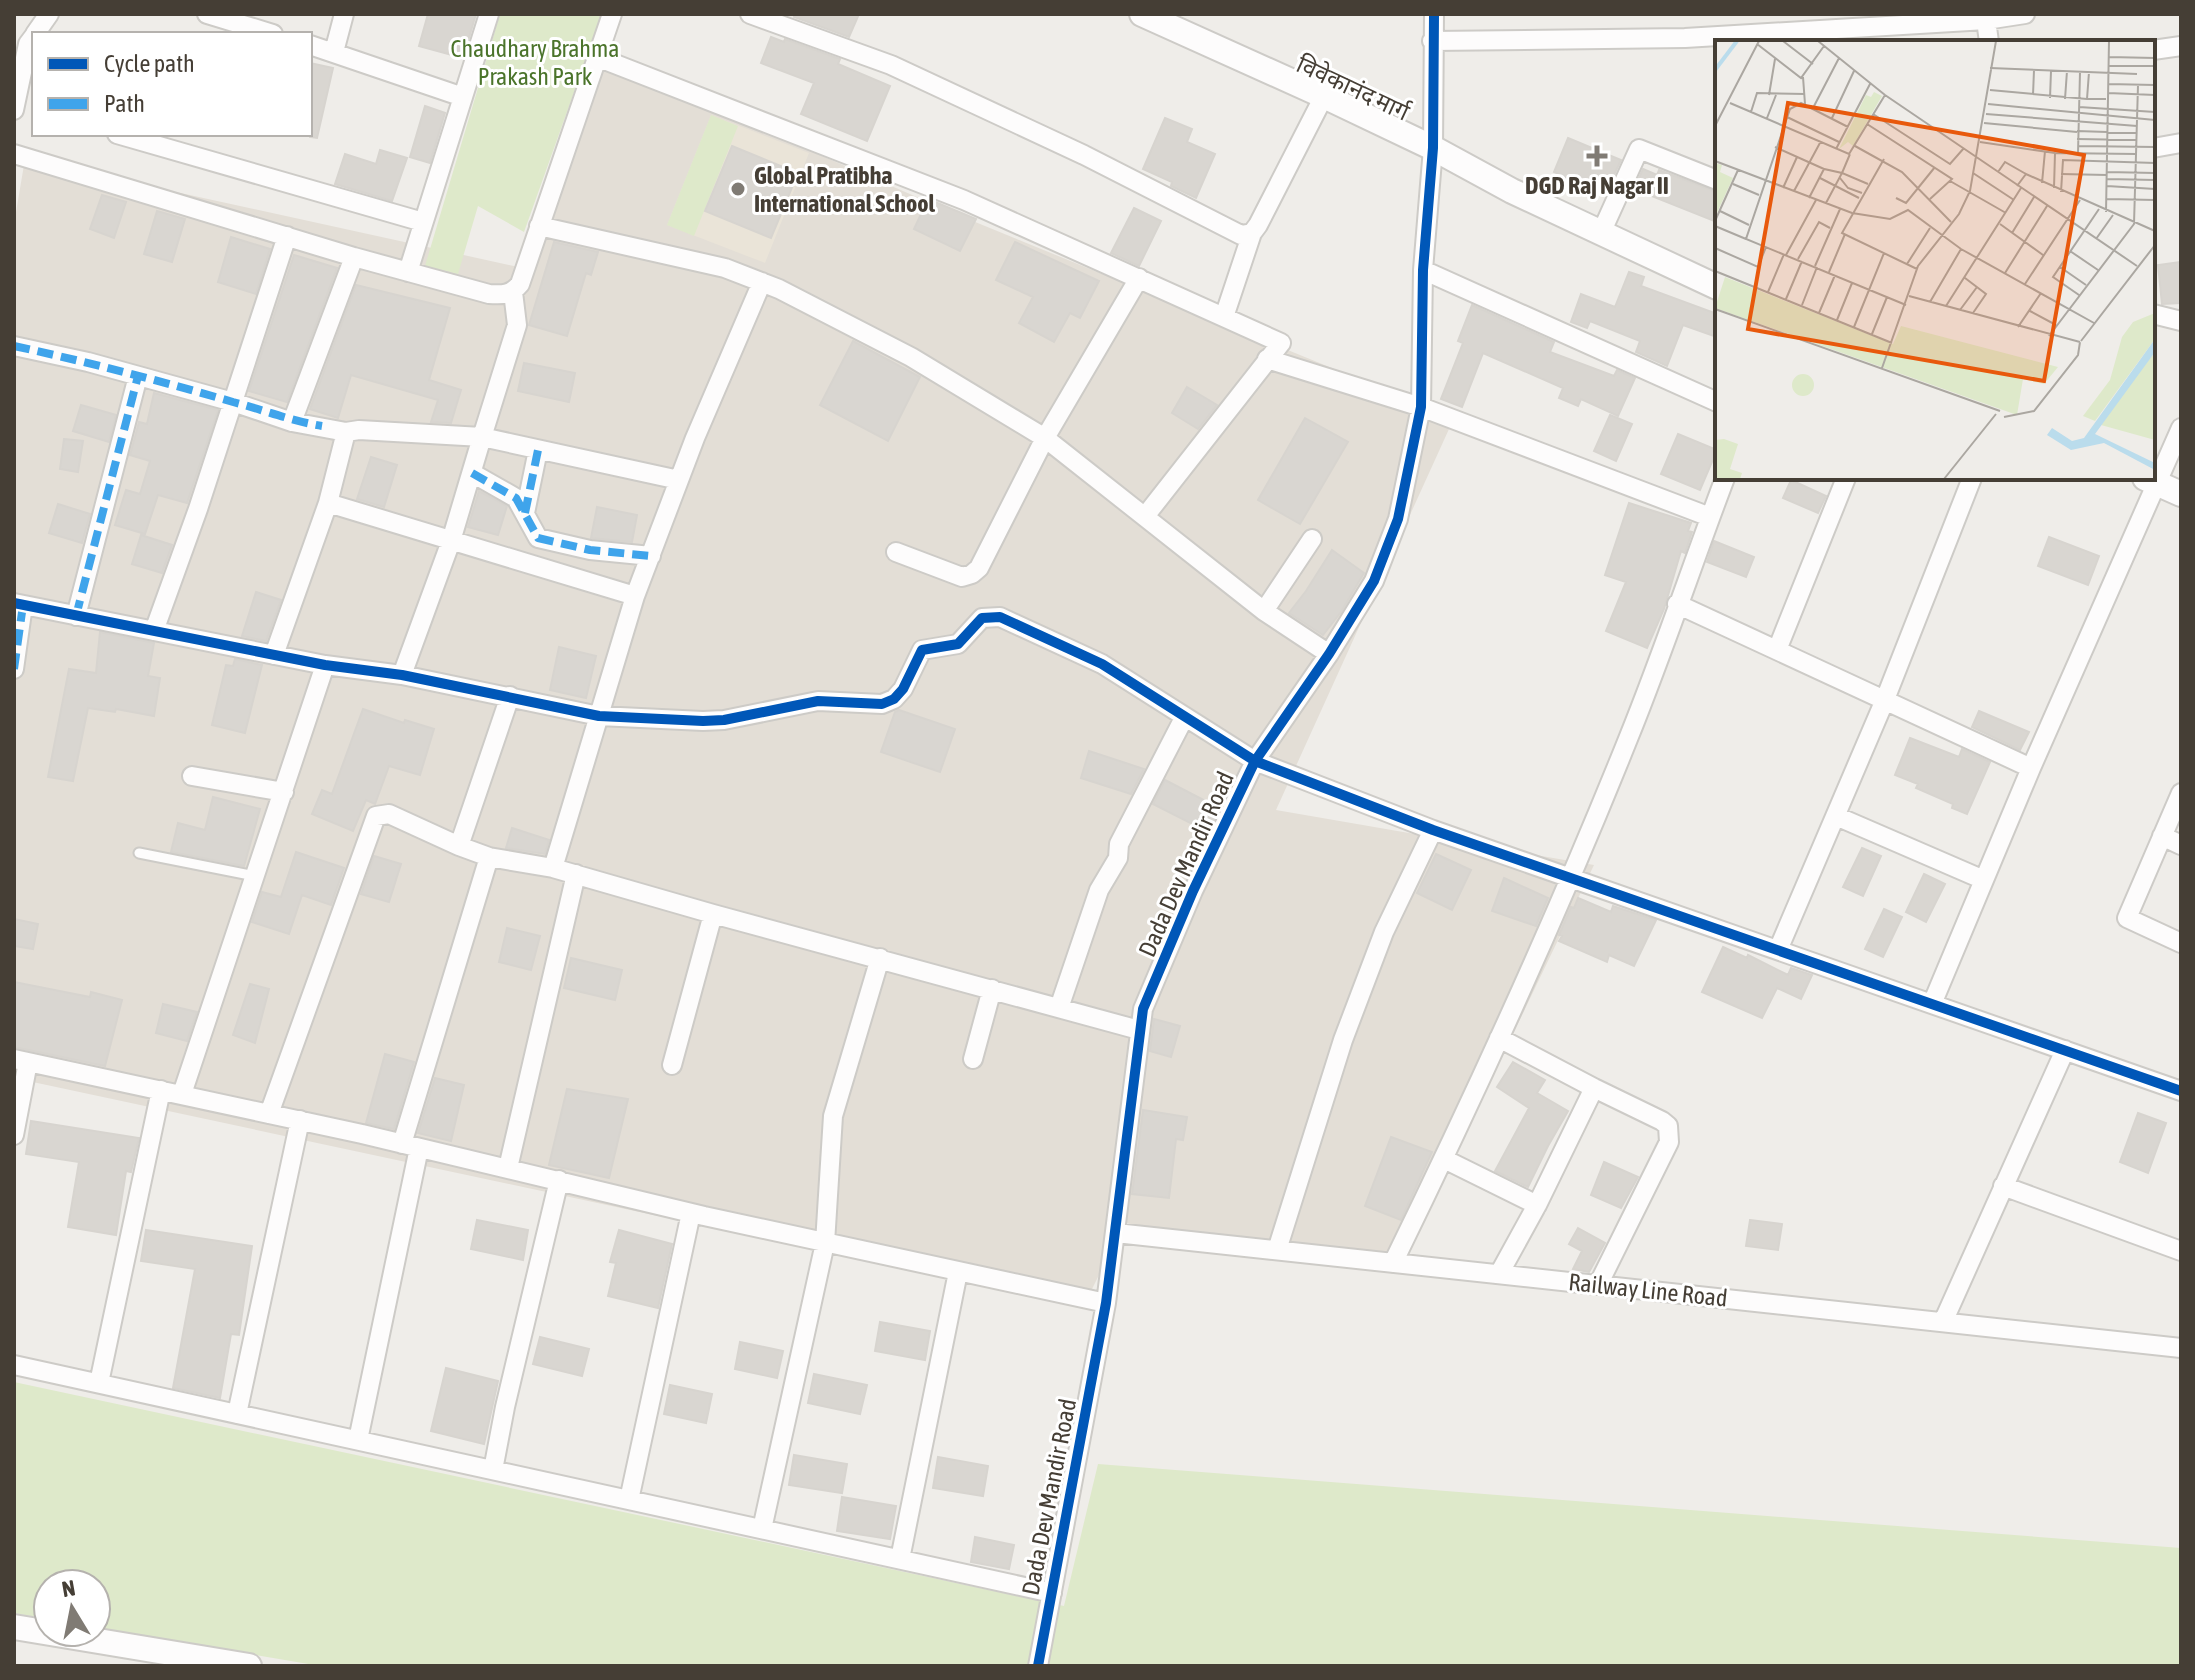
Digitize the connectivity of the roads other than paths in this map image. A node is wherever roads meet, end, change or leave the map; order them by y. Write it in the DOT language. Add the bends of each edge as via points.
graph roads {
  1 [pos="49,14"];
  2 [pos="207,14"];
  3 [pos="344,14"];
  4 [pos="489,14"];
  5 [pos="612,14"];
  6 [pos="750,14"];
  7 [pos="1142,14"];
  8 [pos="1434,14"];
  9 [pos="2025,14"];
  10 [pos="1986,20"];
  11 [pos="36,32"];
  12 [pos="266,32"];
  13 [pos="1909,33"];
  14 [pos="32,38"];
  15 [pos="1989,40"];
  16 [pos="1432,41"];
  17 [pos="312,46"];
  18 [pos="2181,46"];
  19 [pos="2155,50"];
  20 [pos="334,52"];
  21 [pos="597,57"];
  22 [pos="1324,96"];
  23 [pos="463,97"];
  24 [pos="15,107"];
  25 [pos="124,136"];
  26 [pos="2181,143"];
  27 [pos="1433,148"];
  28 [pos="2155,148"];
  29 [pos="14,154"];
  30 [pos="1715,179"];
  31 [pos="423,222"];
  32 [pos="539,226"];
  33 [pos="1252,233"];
  34 [pos="1601,233"];
  35 [pos="287,236"];
  36 [pos="354,257"];
  37 [pos="1423,270"];
  38 [pos="408,272"];
  39 [pos="1139,278"];
  40 [pos="762,282"];
  41 [pos="1715,286"];
  42 [pos="513,292"];
  43 [pos="2155,314"];
  44 [pos="1224,317"];
  45 [pos="2181,321"];
  46 [pos="14,346"];
  47 [pos="1267,359"];
  48 [pos="138,376"];
  49 [pos="1715,401"];
  50 [pos="233,402"];
  51 [pos="1421,407"];
  52 [pos="292,422"];
  53 [pos="2181,428"];
  54 [pos="346,432"];
  55 [pos="482,437"];
  56 [pos="1045,438"];
  57 [pos="538,450"];
  58 [pos="2155,472"];
  59 [pos="472,473"];
  60 [pos="679,480"];
  61 [pos="1724,480"];
  62 [pos="1845,480"];
  63 [pos="1971,480"];
  64 [pos="2150,480"];
  65 [pos="2181,494"];
  66 [pos="328,503"];
  67 [pos="525,513"];
  68 [pos="1146,515"];
  69 [pos="1710,517"];
  70 [pos="1312,539"];
  71 [pos="451,541"];
  72 [pos="896,552"];
  73 [pos="651,556"];
  74 [pos="635,596"];
  75 [pos="19,604"];
  76 [pos="1677,604"];
  77 [pos="1264,611"];
  78 [pos="76,616"];
  79 [pos="154,631"];
  80 [pos="1777,650"];
  81 [pos="1329,654"];
  82 [pos="274,655"];
  83 [pos="325,665"];
  84 [pos="14,669"];
  85 [pos="402,675"];
  86 [pos="510,696"];
  87 [pos="1884,702"];
  88 [pos="599,716"];
  89 [pos="1184,718"];
  90 [pos="1255,761"];
  91 [pos="2031,768"];
  92 [pos="192,776"];
  93 [pos="284,792"];
  94 [pos="2181,793"];
  95 [pos="1836,816"];
  96 [pos="1433,830"];
  97 [pos="2162,836"];
  98 [pos="2181,845"];
  99 [pos="459,846"];
  100 [pos="139,853"];
  101 [pos="489,857"];
  102 [pos="553,868"];
  103 [pos="576,874"];
  104 [pos="255,876"];
  105 [pos="1570,878"];
  106 [pos="1984,880"];
  107 [pos="713,914"];
  108 [pos="2181,943"];
  109 [pos="1778,950"];
  110 [pos="880,958"];
  111 [pos="992,989"];
  112 [pos="1932,1004"];
  113 [pos="1059,1008"];
  114 [pos="1139,1030"];
  115 [pos="1499,1038"];
  116 [pos="2065,1050"];
  117 [pos="973,1059"];
  118 [pos="21,1061"];
  119 [pos="672,1065"];
  120 [pos="1594,1088"];
  121 [pos="161,1090"];
  122 [pos="2181,1091"];
  123 [pos="182,1094"];
  124 [pos="269,1114"];
  125 [pos="300,1120"];
  126 [pos="14,1135"];
  127 [pos="410,1146"];
  128 [pos="1444,1159"];
  129 [pos="508,1168"];
  130 [pos="559,1180"];
  131 [pos="2003,1186"];
  132 [pos="1537,1205"];
  133 [pos="691,1213"];
  134 [pos="1116,1233"];
  135 [pos="825,1243"];
  136 [pos="1277,1250"];
  137 [pos="2181,1251"];
  138 [pos="1393,1263"];
  139 [pos="958,1272"];
  140 [pos="1499,1274"];
  141 [pos="1598,1285"];
  142 [pos="1106,1303"];
  143 [pos="1943,1322"];
  144 [pos="2181,1328"];
  145 [pos="2177,1347"];
  146 [pos="14,1365"];
  147 [pos="99,1383"];
  148 [pos="237,1414"];
  149 [pos="358,1440"];
  150 [pos="493,1470"];
  151 [pos="629,1500"];
  152 [pos="762,1529"];
  153 [pos="900,1559"];
  154 [pos="1052,1593"];
  155 [pos="14,1627"];
  156 [pos="249,1666"];
  157 [pos="1038,1666"];
  1 -- 11 [label="street"];
  2 -- 12 [label="street"];
  3 -- 20 [label="street"];
  4 -- 23 [label="street"];
  5 -- 21 [label="street"];
  6 -- 33 [label="street" via="891,65 1084,155 1225,229"];
  7 -- 22 [label="street, विवेकानंद मार्ग"];
  8 -- 16 [label="street, Dada Dev Mandir Road"];
  9 -- 10 [label="street"];
  10 -- 13 [label="street"];
  10 -- 15 [label="street"];
  13 -- 16 [label="street"];
  14 -- 24 [label="street"];
  16 -- 27 [label="street, Dada Dev Mandir Road"];
  17 -- 20 [label="street"];
  18 -- 19 [label="street"];
  20 -- 23 [label="street"];
  21 -- 32 [label="street"];
  21 -- 39 [label="street" via="964,200"];
  22 -- 27 [label="street, विवेकानंद मार्ग"];
  22 -- 33 [label="street"];
  23 -- 31 [label="street"];
  25 -- 31 [label="street"];
  26 -- 28 [label="street"];
  27 -- 34 [label="street, विवेकानंद मार्ग"];
  27 -- 37 [label="street, Dada Dev Mandir Road"];
  29 -- 35 [label="street"];
  30 -- 34 [label="street" via="1639,149"];
  31 -- 38 [label="street"];
  32 -- 40 [label="street" via="709,264"];
  32 -- 42 [label="street"];
  33 -- 44 [label="street"];
  34 -- 41 [label="street, विवेकानंद मार्ग"];
  35 -- 36 [label="street"];
  35 -- 50 [label="street"];
  36 -- 38 [label="street"];
  36 -- 52 [label="street"];
  37 -- 49 [label="street"];
  37 -- 51 [label="street, Dada Dev Mandir Road"];
  38 -- 42 [label="street" via="489,294"];
  39 -- 44 [label="street"];
  39 -- 56 [label="street"];
  40 -- 56 [label="street" via="911,357"];
  40 -- 60 [label="street"];
  42 -- 55 [label="street" via="517,325"];
  43 -- 45 [label="street"];
  44 -- 47 [label="street" via="1281,343"];
  46 -- 48 [label="street"];
  47 -- 51 [label="street"];
  47 -- 68 [label="street"];
  48 -- 50 [label="street"];
  48 -- 78 [label="street"];
  50 -- 52 [label="street"];
  50 -- 79 [label="street"];
  51 -- 69 [label="street"];
  51 -- 81 [label="street, Dada Dev Mandir Road" via="1398,519 1374,581"];
  52 -- 54 [label="street"];
  53 -- 58 [label="street"];
  54 -- 55 [label="street"];
  54 -- 66 [label="street"];
  55 -- 57 [label="street"];
  55 -- 59 [label="street"];
  56 -- 68 [label="street"];
  56 -- 72 [label="street" via="972,574 954,575"];
  57 -- 60 [label="street"];
  57 -- 67 [label="street"];
  59 -- 67 [label="street" via="516,498"];
  59 -- 71 [label="street"];
  60 -- 73 [label="street"];
  61 -- 69 [label="street"];
  62 -- 80 [label="street"];
  63 -- 87 [label="street"];
  64 -- 65 [label="street"];
  64 -- 91 [label="street"];
  66 -- 71 [label="street"];
  66 -- 82 [label="street"];
  67 -- 73 [label="street" via="538,538"];
  68 -- 77 [label="street"];
  69 -- 76 [label="street"];
  70 -- 77 [label="street"];
  71 -- 74 [label="street"];
  71 -- 85 [label="street"];
  73 -- 74 [label="street"];
  74 -- 88 [label="street"];
  75 -- 78 [label="street"];
  75 -- 84 [label="street"];
  76 -- 80 [label="street"];
  76 -- 105 [label="street"];
  77 -- 81 [label="street"];
  78 -- 79 [label="street"];
  79 -- 82 [label="street"];
  80 -- 87 [label="street"];
  81 -- 90 [label="street, Dada Dev Mandir Road"];
  82 -- 83 [label="street"];
  83 -- 85 [label="street"];
  83 -- 93 [label="street"];
  85 -- 86 [label="street"];
  86 -- 88 [label="street"];
  86 -- 99 [label="street"];
  87 -- 91 [label="street"];
  87 -- 95 [label="street"];
  88 -- 89 [label="street" via="703,721 818,701 882,704 903,689 922,650 958,644 975,623 990,616 1102,664"];
  88 -- 102 [label="street"];
  89 -- 90 [label="street"];
  89 -- 113 [label="street" via="1099,890"];
  90 -- 96 [label="street"];
  90 -- 114 [label="street, Dada Dev Mandir Road" via="1193,891"];
  91 -- 106 [label="street"];
  92 -- 93 [label="street"];
  93 -- 104 [label="street"];
  94 -- 97 [label="street"];
  95 -- 106 [label="street"];
  95 -- 109 [label="street"];
  96 -- 105 [label="street"];
  96 -- 136 [label="street" via="1384,932 1343,1040"];
  97 -- 98 [label="street"];
  97 -- 108 [label="street" via="2127,918"];
  99 -- 101 [label="street"];
  99 -- 124 [label="street" via="389,814 376,816"];
  100 -- 104 [label="lane"];
  101 -- 102 [label="street"];
  101 -- 127 [label="street"];
  102 -- 103 [label="street"];
  103 -- 107 [label="street"];
  103 -- 129 [label="street"];
  104 -- 123 [label="street"];
  105 -- 109 [label="street"];
  105 -- 115 [label="street"];
  106 -- 112 [label="street"];
  107 -- 110 [label="street"];
  107 -- 119 [label="street"];
  109 -- 112 [label="street"];
  110 -- 111 [label="street"];
  110 -- 135 [label="street" via="833,1116"];
  111 -- 113 [label="street"];
  111 -- 117 [label="street"];
  112 -- 116 [label="street"];
  113 -- 114 [label="street"];
  114 -- 134 [label="street, Dada Dev Mandir Road"];
  115 -- 120 [label="street"];
  115 -- 128 [label="street"];
  116 -- 122 [label="street"];
  116 -- 131 [label="street"];
  118 -- 121 [label="street"];
  118 -- 126 [label="street"];
  120 -- 132 [label="street"];
  120 -- 141 [label="street" via="1662,1121 1670,1133"];
  121 -- 123 [label="street"];
  121 -- 147 [label="street"];
  123 -- 124 [label="street"];
  124 -- 125 [label="street"];
  125 -- 127 [label="street"];
  125 -- 148 [label="street"];
  127 -- 129 [label="street"];
  127 -- 149 [label="street"];
  128 -- 132 [label="street"];
  128 -- 138 [label="street"];
  129 -- 130 [label="street"];
  130 -- 133 [label="street"];
  130 -- 150 [label="street"];
  131 -- 137 [label="street"];
  131 -- 143 [label="street"];
  132 -- 140 [label="street"];
  133 -- 135 [label="street"];
  133 -- 151 [label="street"];
  134 -- 136 [label="street, Railway Line Road"];
  134 -- 142 [label="street, Dada Dev Mandir Road"];
  135 -- 139 [label="street"];
  135 -- 152 [label="street"];
  136 -- 138 [label="street, Railway Line Road"];
  138 -- 140 [label="street, Railway Line Road"];
  139 -- 142 [label="street"];
  139 -- 153 [label="street"];
  140 -- 141 [label="street, Railway Line Road"];
  141 -- 143 [label="street, Railway Line Road"];
  142 -- 154 [label="street, Dada Dev Mandir Road"];
  143 -- 145 [label="street, Railway Line Road"];
  144 -- 145 [label="street"];
  146 -- 147 [label="street"];
  147 -- 148 [label="street"];
  148 -- 149 [label="street"];
  149 -- 150 [label="street"];
  150 -- 151 [label="street"];
  151 -- 152 [label="street"];
  152 -- 153 [label="street"];
  153 -- 154 [label="street"];
  154 -- 157 [label="street, Dada Dev Mandir Road"];
  155 -- 156 [label="street"];
}
